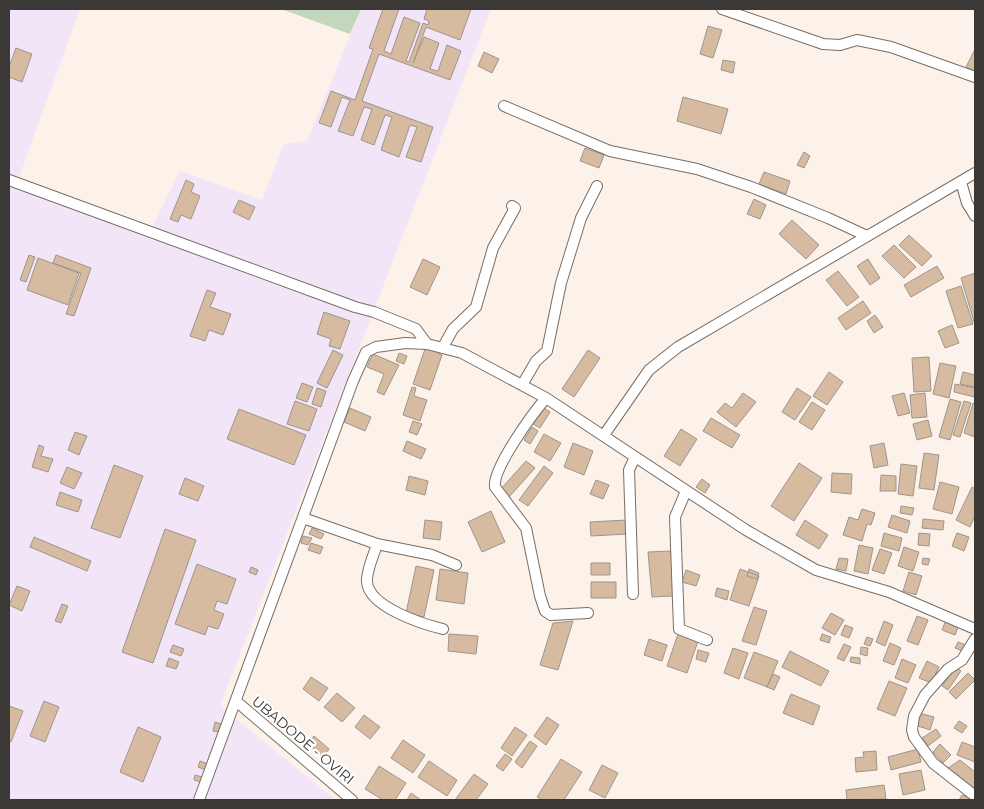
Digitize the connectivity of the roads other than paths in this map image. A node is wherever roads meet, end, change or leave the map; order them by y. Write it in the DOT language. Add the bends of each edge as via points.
graph roads {
  1 [pos="722,9"];
  2 [pos="975,77"];
  3 [pos="504,106"];
  4 [pos="975,173"];
  5 [pos="9,180"];
  6 [pos="961,182"];
  7 [pos="597,186"];
  8 [pos="512,206"];
  9 [pos="975,216"];
  10 [pos="867,236"];
  11 [pos="427,344"];
  12 [pos="443,347"];
  13 [pos="522,385"];
  14 [pos="546,398"];
  15 [pos="604,435"];
  16 [pos="635,457"];
  17 [pos="686,491"];
  18 [pos="303,518"];
  19 [pos="377,544"];
  20 [pos="456,565"];
  21 [pos="633,594"];
  22 [pos="588,613"];
  23 [pos="443,629"];
  24 [pos="975,629"];
  25 [pos="975,639"];
  26 [pos="706,640"];
  27 [pos="236,702"];
  28 [pos="975,796"];
  29 [pos="199,800"];
  30 [pos="352,800"];
  1 -- 2 [label="street" via="824,44 840,45 857,40 882,45"];
  3 -- 10 [label="street" via="610,151 697,169 751,187"];
  4 -- 6 [label="street"];
  5 -- 11 [label="street" via="374,312 416,329"];
  6 -- 9 [label="street"];
  6 -- 10 [label="street"];
  7 -- 13 [label="street" via="581,218 561,283 547,352 536,361"];
  8 -- 12 [label="street" via="515,208 493,248 476,307 453,329"];
  10 -- 15 [label="street" via="663,358 638,384"];
  11 -- 12 [label="street"];
  11 -- 18 [label="street" via="404,342 376,346 366,352"];
  12 -- 13 [label="street" via="477,360"];
  13 -- 14 [label="street"];
  14 -- 15 [label="street"];
  14 -- 22 [label="street" via="503,463 494,480 495,487 526,528 545,611 550,614"];
  15 -- 16 [label="street"];
  16 -- 17 [label="street"];
  16 -- 21 [label="street" via="628,470"];
  17 -- 24 [label="street" via="816,570 889,592"];
  17 -- 26 [label="street" via="674,517 679,629"];
  18 -- 19 [label="street"];
  18 -- 27 [label="street"];
  19 -- 20 [label="street" via="432,555"];
  19 -- 23 [label="street" via="367,581 372,596 396,612"];
  25 -- 28 [label="street" via="962,660 948,669 925,695 914,716 912,730 933,763"];
  27 -- 29 [label="street"];
  27 -- 30 [label="street, UBADODE - OVIRI"];
}
